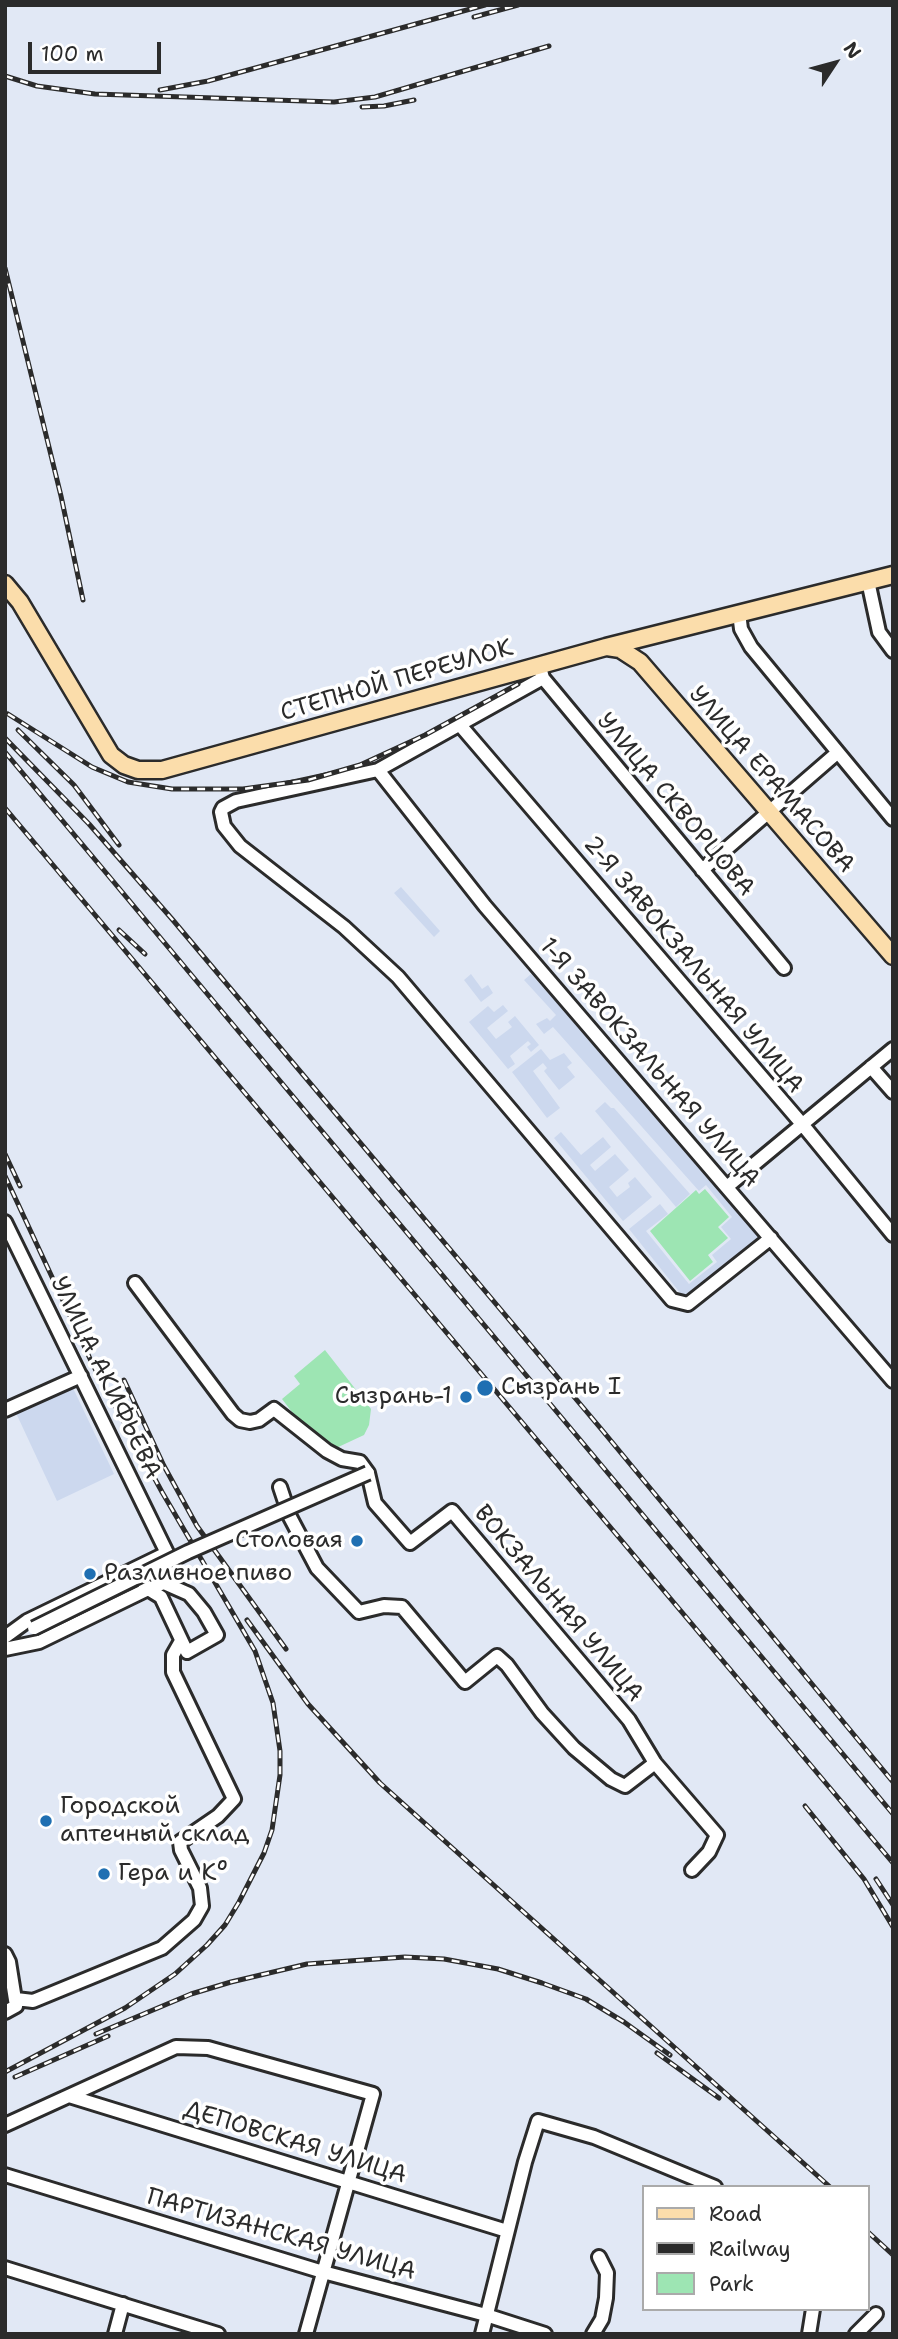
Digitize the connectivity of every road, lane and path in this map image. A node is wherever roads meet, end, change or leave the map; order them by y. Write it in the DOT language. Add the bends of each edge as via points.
graph roads {
  1 [pos="893,575"];
  2 [pos="868,581"];
  3 [pos="5,584"];
  4 [pos="738,613"];
  5 [pos="652,635"];
  6 [pos="606,647"];
  7 [pos="893,651"];
  8 [pos="640,662"];
  9 [pos="541,671"];
  10 [pos="460,724"];
  11 [pos="837,752"];
  12 [pos="377,770"];
  13 [pos="769,812"];
  14 [pos="893,819"];
  15 [pos="702,870"];
  16 [pos="893,956"];
  17 [pos="784,968"];
  18 [pos="893,1049"];
  19 [pos="871,1067"];
  20 [pos="893,1092"];
  21 [pos="802,1124"];
  22 [pos="728,1186"];
  23 [pos="5,1222"];
  24 [pos="893,1235"];
  25 [pos="771,1238"];
  26 [pos="135,1283"];
  27 [pos="80,1376"];
  28 [pos="893,1381"];
  29 [pos="5,1410"];
  30 [pos="369,1478"];
  31 [pos="280,1487"];
  32 [pos="134,1568"];
  33 [pos="148,1588"];
  34 [pos="5,1640"];
  35 [pos="181,1641"];
  36 [pos="5,1649"];
  37 [pos="655,1763"];
  38 [pos="692,1870"];
  39 [pos="5,1954"];
  40 [pos="16,1999"];
  41 [pos="6,2012"];
  42 [pos="69,2096"];
  43 [pos="5,2124"];
  44 [pos="5,2175"];
  45 [pos="349,2181"];
  46 [pos="710,2185"];
  47 [pos="507,2231"];
  48 [pos="599,2257"];
  49 [pos="5,2268"];
  50 [pos="323,2272"];
  51 [pos="123,2304"];
  52 [pos="813,2311"];
  53 [pos="876,2314"];
  54 [pos="486,2315"];
  55 [pos="115,2334"];
  56 [pos="218,2334"];
  57 [pos="306,2334"];
  58 [pos="482,2334"];
  59 [pos="545,2334"];
  60 [pos="593,2334"];
  61 [pos="809,2334"];
  62 [pos="856,2334"];
  1 -- 2 [label="main road, СТЕПНОЙ ПЕРЕУЛОК"];
  2 -- 4 [label="main road, СТЕПНОЙ ПЕРЕУЛОК"];
  2 -- 7 [label="street" via="879,632"];
  3 -- 9 [label="main road, СТЕПНОЙ ПЕРЕУЛОК" via="111,755 138,770 162,770"];
  4 -- 5 [label="main road, СТЕПНОЙ ПЕРЕУЛОК"];
  4 -- 11 [label="street" via="751,647"];
  5 -- 6 [label="main road, СТЕПНОЙ ПЕРЕУЛОК"];
  5 -- 8 [label="main road" via="639,648"];
  6 -- 8 [label="main road, УЛИЦА ЕРАМАСОВА" via="629,653"];
  6 -- 9 [label="main road, СТЕПНОЙ ПЕРЕУЛОК"];
  8 -- 13 [label="main road, УЛИЦА ЕРАМАСОВА"];
  9 -- 10 [label="street"];
  9 -- 15 [label="street, УЛИЦА СКВОРЦОВА"];
  10 -- 12 [label="street"];
  10 -- 21 [label="street, 2-Я ЗАВОКЗАЛЬНАЯ УЛИЦА"];
  11 -- 13 [label="street"];
  11 -- 14 [label="street"];
  12 -- 22 [label="street, 1-Я ЗАВОКЗАЛЬНАЯ УЛИЦА" via="485,906"];
  12 -- 25 [label="street" via="236,801 221,812 225,827 240,846 344,927 398,977 672,1300 688,1304"];
  13 -- 15 [label="street"];
  13 -- 16 [label="main road, УЛИЦА ЕРАМАСОВА"];
  15 -- 17 [label="street, УЛИЦА СКВОРЦОВА"];
  18 -- 19 [label="street"];
  19 -- 20 [label="street"];
  19 -- 21 [label="street"];
  21 -- 22 [label="street"];
  21 -- 24 [label="street, 2-Я ЗАВОКЗАЛЬНАЯ УЛИЦА"];
  22 -- 25 [label="street, 1-Я ЗАВОКЗАЛЬНАЯ УЛИЦА"];
  23 -- 27 [label="street, УЛИЦА АКИФЬЕВА"];
  25 -- 28 [label="street, 1-Я ЗАВОКЗАЛЬНАЯ УЛИЦА"];
  26 -- 30 [label="street" via="240,1420 259,1420 274,1409 327,1451 360,1462"];
  27 -- 29 [label="street"];
  27 -- 32 [label="street, УЛИЦА АКИФЬЕВА" via="167,1553"];
  30 -- 34 [label="street, bridge" via="188,1552"];
  30 -- 37 [label="street, ВОКЗАЛЬНАЯ УЛИЦА" via="375,1503 410,1544 452,1511 629,1720"];
  31 -- 37 [label="street" via="317,1568 359,1612 402,1606 465,1682 497,1656 574,1748 611,1779 625,1786"];
  32 -- 33 [label="street"];
  32 -- 34 [label="street" via="27,1621"];
  33 -- 35 [label="street" via="161,1597"];
  33 -- 35 [label="street" via="164,1583 189,1594 217,1635 187,1652"];
  33 -- 36 [label="street" via="39,1642"];
  35 -- 40 [label="street" via="173,1655 173,1672 234,1799 180,1842 200,1888 202,1906 194,1920 162,1948 33,2001"];
  37 -- 38 [label="street, ВОКЗАЛЬНАЯ УЛИЦА" via="717,1835"];
  39 -- 40 [label="street"];
  40 -- 41 [label="street" via="16,2006"];
  42 -- 43 [label="street"];
  42 -- 45 [label="street, ДЕПОВСКАЯ УЛИЦА"];
  42 -- 45 [label="street" via="176,2047 208,2048 373,2094"];
  44 -- 50 [label="street, ПАРТИЗАНСКАЯ УЛИЦА"];
  45 -- 47 [label="street, ДЕПОВСКАЯ УЛИЦА"];
  45 -- 50 [label="street"];
  46 -- 47 [label="street" via="594,2137 538,2121"];
  47 -- 54 [label="street"];
  48 -- 60 [label="street" via="607,2273 606,2298"];
  49 -- 51 [label="street"];
  50 -- 54 [label="street, ПАРТИЗАНСКАЯ УЛИЦА"];
  50 -- 57 [label="street"];
  51 -- 55 [label="street"];
  51 -- 56 [label="street"];
  52 -- 61 [label="street"];
  53 -- 62 [label="street"];
  54 -- 58 [label="street"];
  54 -- 59 [label="street, ПАРТИЗАНСКАЯ УЛИЦА"];
}
